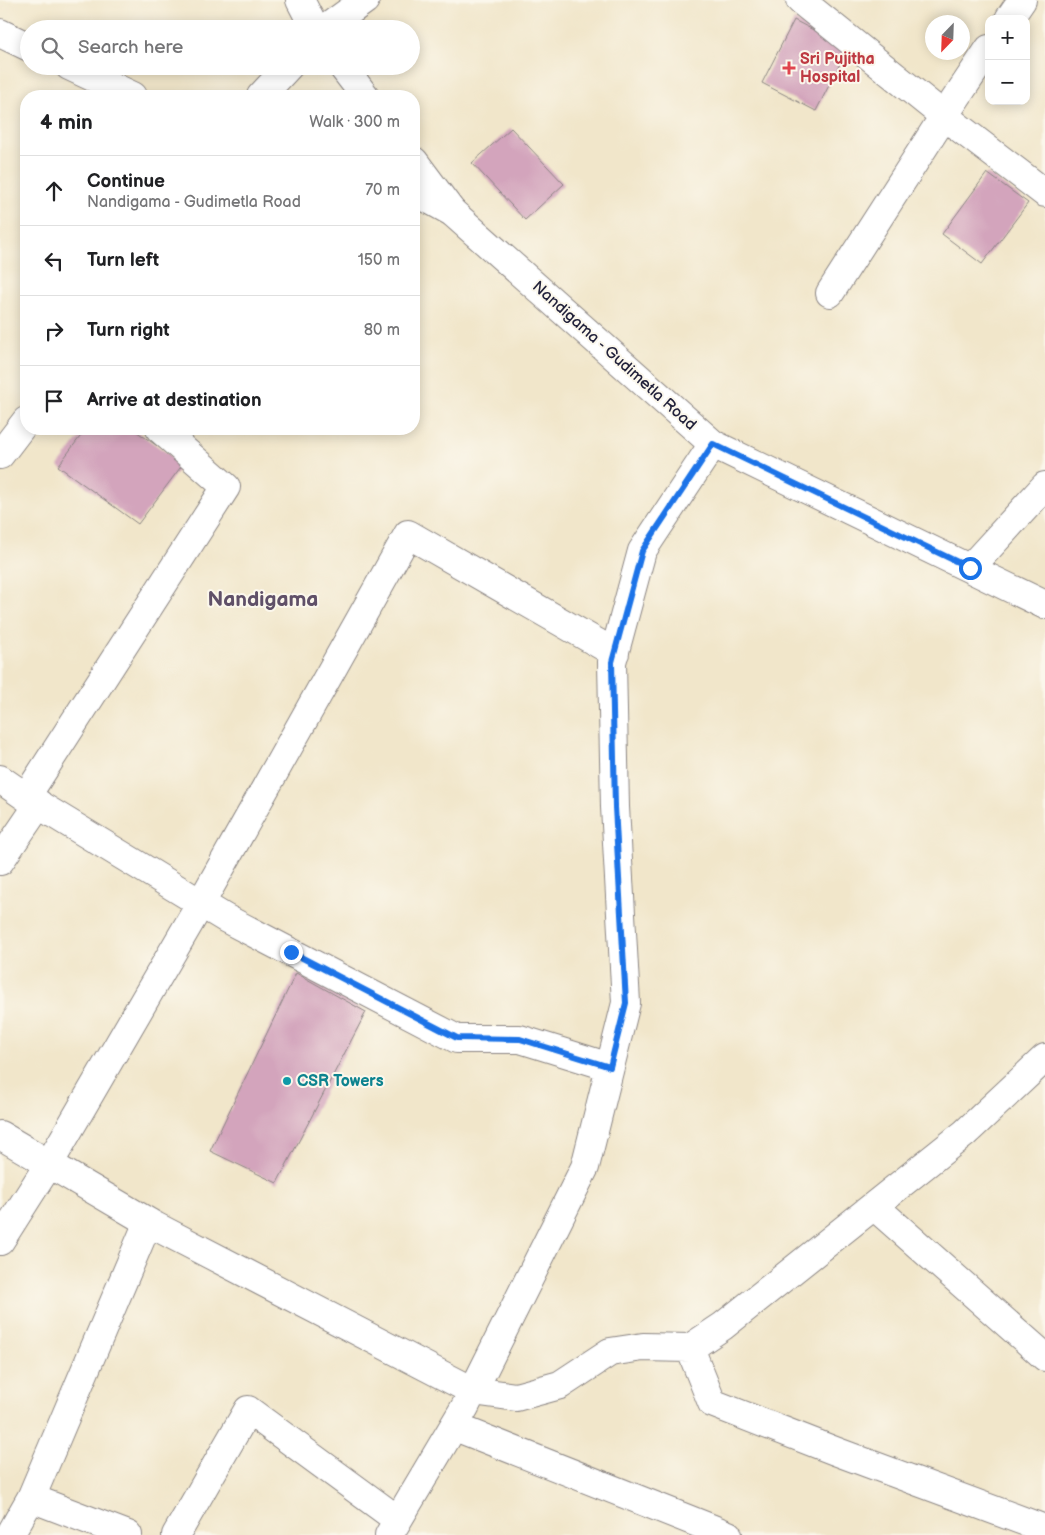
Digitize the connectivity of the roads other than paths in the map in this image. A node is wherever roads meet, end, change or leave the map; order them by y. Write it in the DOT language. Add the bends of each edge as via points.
graph roads {
  1 [pos="300,0"];
  2 [pos="365,0"];
  3 [pos="800,0"];
  4 [pos="1022,0"];
  5 [pos="1012,15"];
  6 [pos="310,20"];
  7 [pos="337,20"];
  8 [pos="0,33"];
  9 [pos="20,43"];
  10 [pos="985,55"];
  11 [pos="89,75"];
  12 [pos="280,75"];
  13 [pos="349,75"];
  14 [pos="120,90"];
  15 [pos="266,90"];
  16 [pos="360,90"];
  17 [pos="944,116"];
  18 [pos="420,169"];
  19 [pos="1045,193"];
  20 [pos="420,194"];
  21 [pos="452,212"];
  22 [pos="830,293"];
  23 [pos="20,429"];
  24 [pos="167,435"];
  25 [pos="713,444"];
  26 [pos="0,455"];
  27 [pos="1045,486"];
  28 [pos="970,568"];
  29 [pos="1045,605"];
  30 [pos="615,652"];
  31 [pos="0,779"];
  32 [pos="33,801"];
  33 [pos="0,861"];
  34 [pos="201,903"];
  35 [pos="1045,1058"];
  36 [pos="610,1067"];
  37 [pos="0,1136"];
  38 [pos="49,1164"];
  39 [pos="874,1206"];
  40 [pos="148,1222"];
  41 [pos="0,1241"];
  42 [pos="690,1348"];
  43 [pos="1045,1356"];
  44 [pos="473,1391"];
  45 [pos="453,1428"];
  46 [pos="31,1498"];
  47 [pos="393,1528"];
  48 [pos="1045,1529"];
  49 [pos="10,1535"];
  50 [pos="128,1535"];
  51 [pos="176,1535"];
  52 [pos="728,1535"];
  1 -- 6 [label="street"];
  2 -- 7 [label="street"];
  3 -- 17 [label="street"];
  4 -- 5 [label="street"];
  8 -- 9 [label="street"];
  10 -- 17 [label="street"];
  11 -- 14 [label="street"];
  12 -- 15 [label="street"];
  13 -- 16 [label="street"];
  17 -- 19 [label="street"];
  17 -- 22 [label="street"];
  18 -- 21 [label="street"];
  20 -- 21 [label="street, Nandigama - Gudimetla Road"];
  21 -- 25 [label="street, Nandigama - Gudimetla Road"];
  23 -- 26 [label="street"];
  24 -- 32 [label="street" via="226,487"];
  25 -- 28 [label="street, Nandigama - Gudimetla Road"];
  25 -- 30 [label="street" via="642,551"];
  27 -- 28 [label="street"];
  28 -- 29 [label="street, Nandigama - Gudimetla Road"];
  30 -- 34 [label="street" via="408,534"];
  30 -- 36 [label="street" via="612,662 615,807 626,1003"];
  31 -- 32 [label="street"];
  32 -- 33 [label="street"];
  32 -- 34 [label="street"];
  34 -- 36 [label="street" via="457,1038 520,1039"];
  34 -- 38 [label="street"];
  35 -- 39 [label="street" via="965,1133"];
  36 -- 44 [label="street" via="585,1166"];
  37 -- 38 [label="street"];
  38 -- 40 [label="street"];
  38 -- 41 [label="street"];
  39 -- 42 [label="street" via="723,1326"];
  39 -- 43 [label="street"];
  40 -- 44 [label="street"];
  40 -- 46 [label="street"];
  42 -- 44 [label="street" via="643,1347 610,1352 560,1385 516,1397"];
  42 -- 48 [label="street" via="712,1403"];
  44 -- 45 [label="street"];
  45 -- 47 [label="street"];
  45 -- 52 [label="street"];
  46 -- 49 [label="street"];
  46 -- 50 [label="street"];
  47 -- 51 [label="street" via="248,1410"];
}
